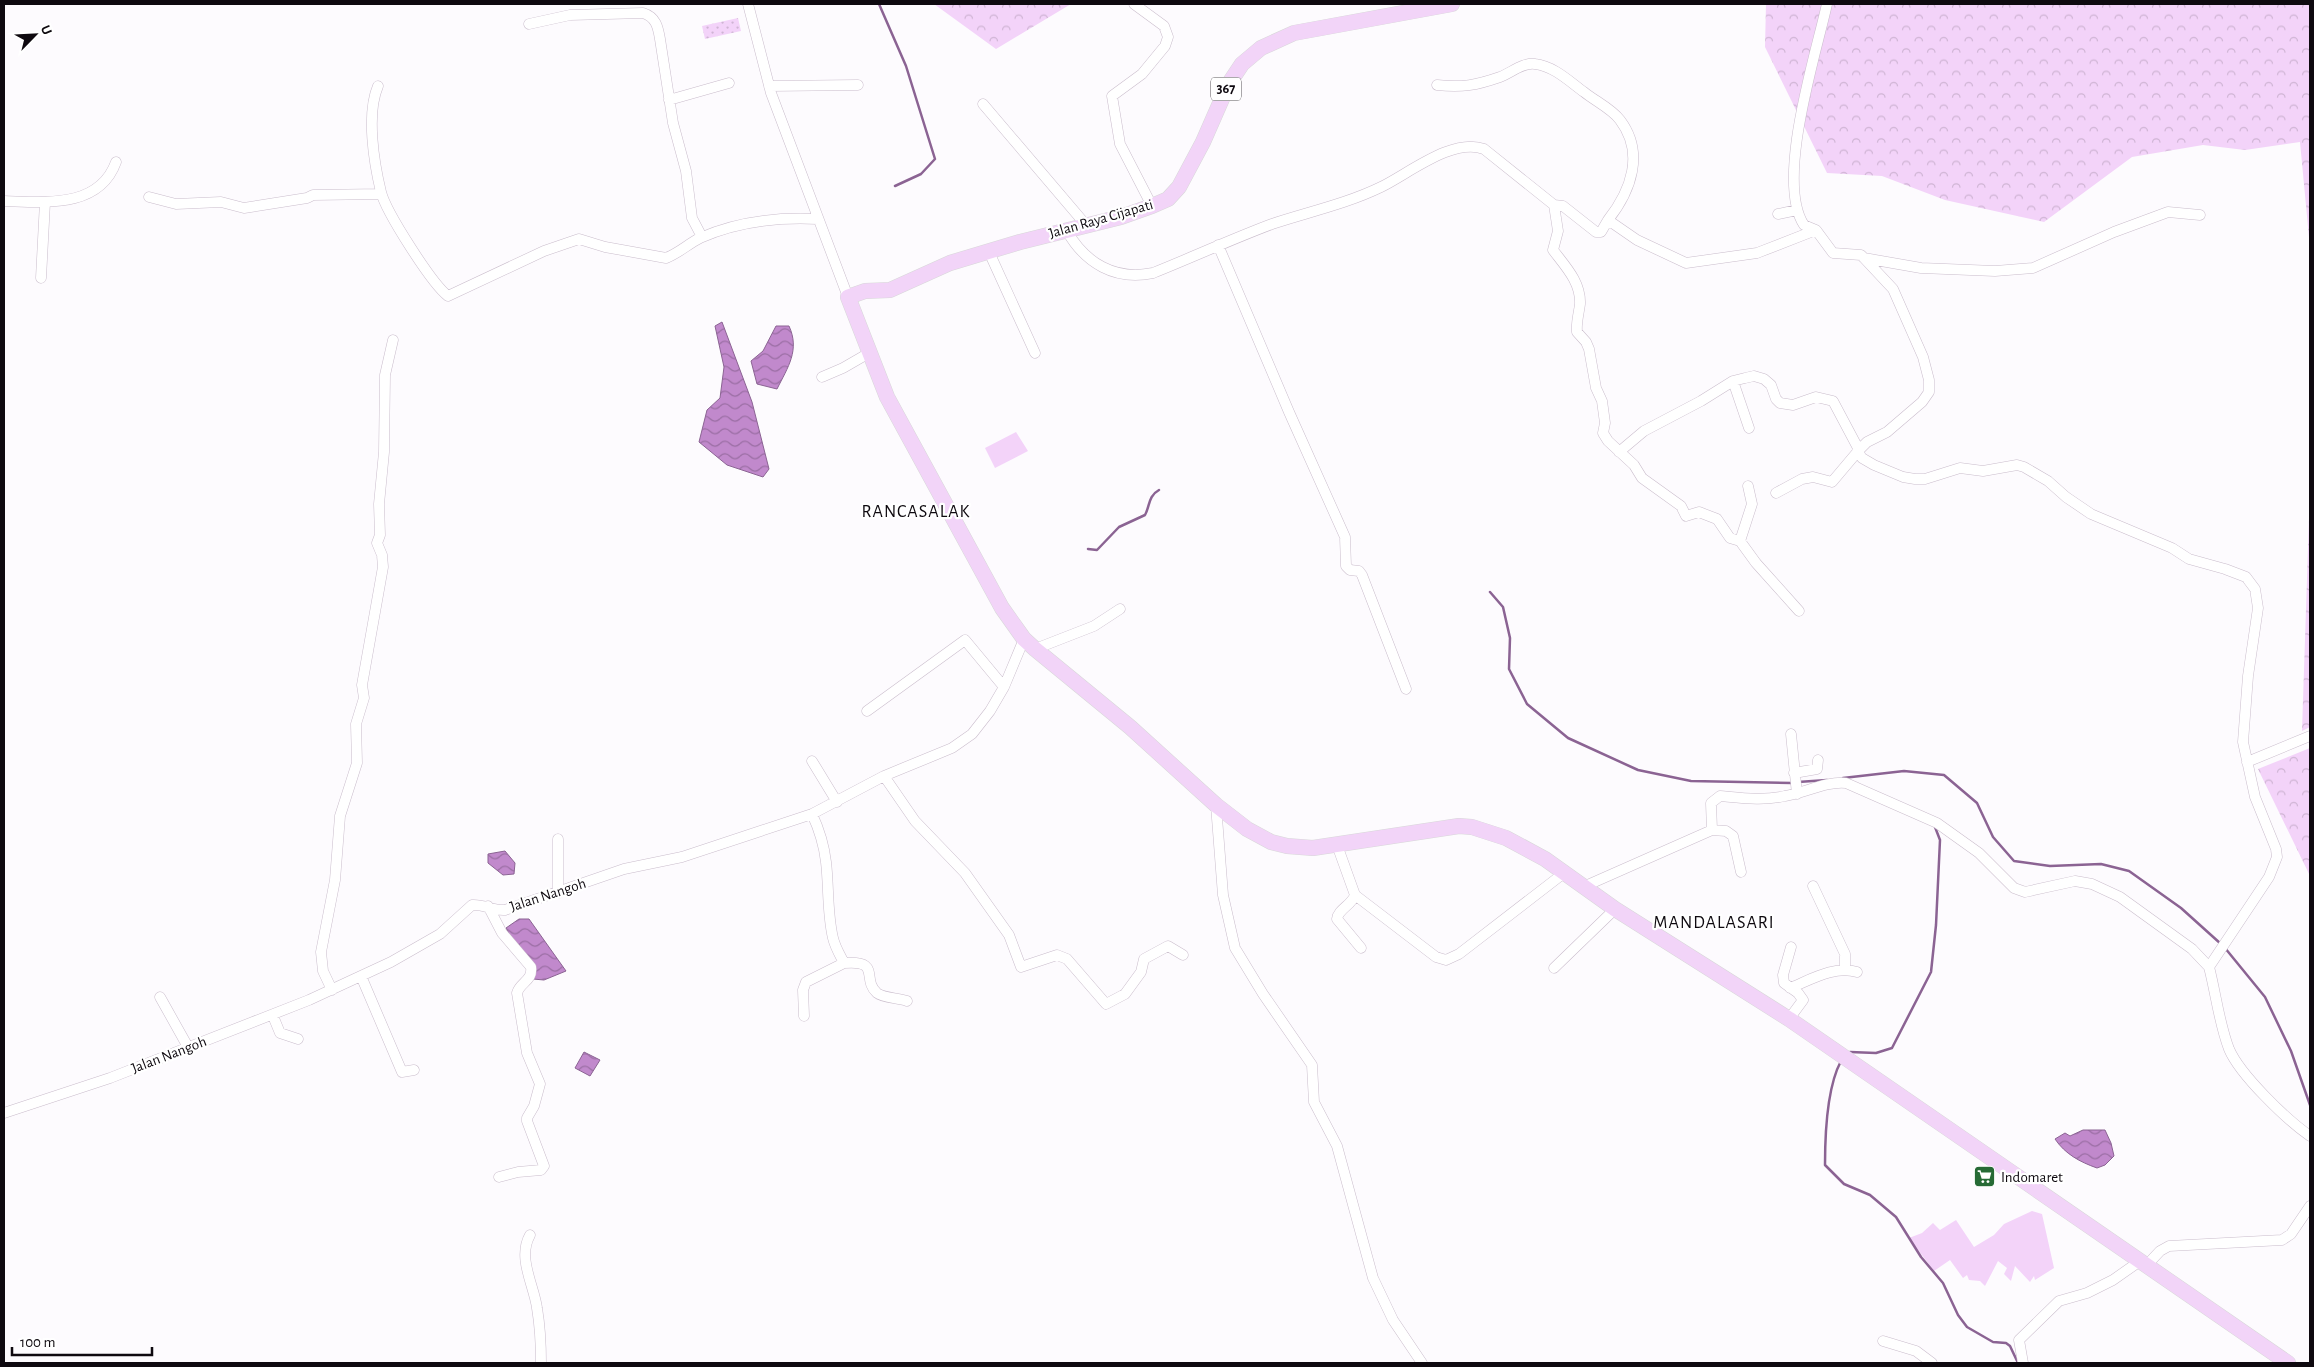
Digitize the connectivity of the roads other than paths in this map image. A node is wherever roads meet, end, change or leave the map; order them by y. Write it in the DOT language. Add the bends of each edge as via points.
graph roads {
  1 [pos="748,4"];
  2 [pos="1134,4"];
  3 [pos="1452,4"];
  4 [pos="1827,4"];
  5 [pos="529,24"];
  6 [pos="729,83"];
  7 [pos="858,85"];
  8 [pos="1437,85"];
  9 [pos="378,86"];
  10 [pos="769,86"];
  11 [pos="669,100"];
  12 [pos="982,104"];
  13 [pos="116,162"];
  14 [pos="382,194"];
  15 [pos="149,197"];
  16 [pos="4,200"];
  17 [pos="45,202"];
  18 [pos="1554,205"];
  19 [pos="1152,206"];
  20 [pos="1798,210"];
  21 [pos="1778,214"];
  22 [pos="2200,215"];
  23 [pos="818,219"];
  24 [pos="1608,220"];
  25 [pos="1086,225"];
  26 [pos="1816,230"];
  27 [pos="1067,231"];
  28 [pos="702,237"];
  29 [pos="1218,245"];
  30 [pos="992,258"];
  31 [pos="1864,258"];
  32 [pos="41,278"];
  33 [pos="848,297"];
  34 [pos="393,340"];
  35 [pos="869,353"];
  36 [pos="1035,353"];
  37 [pos="822,377"];
  38 [pos="1733,381"];
  39 [pos="1749,428"];
  40 [pos="1858,451"];
  41 [pos="1619,452"];
  42 [pos="1748,486"];
  43 [pos="1776,493"];
  44 [pos="1740,541"];
  45 [pos="1120,609"];
  46 [pos="1799,611"];
  47 [pos="1029,644"];
  48 [pos="1004,687"];
  49 [pos="1406,689"];
  50 [pos="867,711"];
  51 [pos="1791,734"];
  52 [pos="2310,736"];
  53 [pos="1818,760"];
  54 [pos="812,761"];
  55 [pos="2247,762"];
  56 [pos="1795,774"];
  57 [pos="884,776"];
  58 [pos="1796,791"];
  59 [pos="837,802"];
  60 [pos="1216,805"];
  61 [pos="812,814"];
  62 [pos="1712,830"];
  63 [pos="558,839"];
  64 [pos="1337,845"];
  65 [pos="1741,872"];
  66 [pos="1564,873"];
  67 [pos="1813,886"];
  68 [pos="1583,887"];
  69 [pos="558,892"];
  70 [pos="1355,895"];
  71 [pos="488,906"];
  72 [pos="1615,909"];
  73 [pos="1361,948"];
  74 [pos="1791,948"];
  75 [pos="1182,955"];
  76 [pos="844,963"];
  77 [pos="2209,967"];
  78 [pos="1554,968"];
  79 [pos="1845,970"];
  80 [pos="1857,972"];
  81 [pos="361,976"];
  82 [pos="1790,988"];
  83 [pos="332,990"];
  84 [pos="160,996"];
  85 [pos="907,1001"];
  86 [pos="274,1016"];
  87 [pos="804,1016"];
  88 [pos="1789,1019"];
  89 [pos="298,1038"];
  90 [pos="188,1047"];
  91 [pos="414,1070"];
  92 [pos="4,1113"];
  93 [pos="2310,1136"];
  94 [pos="499,1177"];
  95 [pos="2310,1206"];
  96 [pos="530,1236"];
  97 [pos="2143,1264"];
  98 [pos="1882,1341"];
  99 [pos="2280,1361"];
  100 [pos="2026,1362"];
  101 [pos="541,1363"];
  102 [pos="1422,1363"];
  103 [pos="1932,1363"];
  1 -- 10 [label="street"];
  2 -- 19 [label="street" via="1164,26 1168,37 1165,46 1142,74 1115,92 1112,98 1120,144"];
  3 -- 19 [label="main road, Jalan Raya Cijapati / 367" via="1294,33 1260,48 1242,64 1228,85 1179,187 1168,199"];
  4 -- 20 [label="street" via="1795,142 1795,203"];
  5 -- 11 [label="street" via="570,16 624,12 649,14 659,32"];
  6 -- 11 [label="street"];
  7 -- 10 [label="street"];
  8 -- 24 [label="street" via="1462,88 1535,64 1560,74 1619,118 1632,145 1633,176 1621,204"];
  9 -- 14 [label="street" via="374,97 373,136"];
  10 -- 23 [label="street"];
  11 -- 28 [label="street" via="686,171 692,218"];
  12 -- 25 [label="street"];
  13 -- 17 [label="street" via="111,175 101,186 83,195"];
  14 -- 15 [label="street" via="314,196 244,208 220,202 176,204"];
  14 -- 28 [label="street" via="422,266 448,296 544,251 580,238 605,247 666,258"];
  16 -- 17 [label="street"];
  17 -- 32 [label="street"];
  18 -- 24 [label="street" via="1564,206 1596,232 1601,232"];
  18 -- 29 [label="street" via="1484,150 1464,146 1410,169 1380,188"];
  18 -- 41 [label="street" via="1558,231 1553,250 1575,282 1580,304 1577,332 1589,349 1596,388 1602,401 1603,433"];
  19 -- 25 [label="main road, Jalan Raya Cijapati / 367"];
  20 -- 21 [label="street"];
  20 -- 26 [label="street" via="1804,225"];
  22 -- 31 [label="street" via="2168,212 2033,268 1995,271 1922,268"];
  23 -- 28 [label="street" via="790,217 734,226"];
  23 -- 33 [label="street"];
  24 -- 26 [label="street" via="1637,240 1686,263 1757,253"];
  25 -- 27 [label="main road, Jalan Raya Cijapati / 367"];
  26 -- 31 [label="street" via="1833,253"];
  27 -- 29 [label="street" via="1090,261 1107,269 1138,276 1153,273"];
  27 -- 30 [label="main road, Jalan Raya Cijapati / 367" via="1020,242"];
  29 -- 49 [label="street" via="1345,537 1346,566 1362,575"];
  30 -- 33 [label="main road, Jalan Raya Cijapati / 367" via="937,268 890,290 859,292"];
  30 -- 36 [label="street"];
  31 -- 40 [label="street" via="1893,289 1923,356 1929,386 1927,397 1922,402 1887,432"];
  33 -- 35 [label="main road"];
  34 -- 83 [label="street" via="385,375 384,452 377,543 383,566 362,685 364,698 356,724 357,764 340,816 335,880 321,952 323,971"];
  35 -- 37 [label="street"];
  35 -- 47 [label="main road" via="887,397 993,592"];
  38 -- 39 [label="street"];
  38 -- 40 [label="street" via="1754,376 1764,379 1771,385 1776,399 1788,404 1800,404 1816,397 1833,401"];
  38 -- 41 [label="street" via="1644,431"];
  40 -- 43 [label="street" via="1832,482 1813,477 1802,479"];
  40 -- 55 [label="street" via="1862,458 1874,465 1915,479 1926,479 1960,468 1984,471 2017,465 2024,467 2048,480 2091,514 2172,548 2189,560 2246,577 2255,589 2258,608 2243,731"];
  41 -- 44 [label="street" via="1634,465 1642,478 1681,506 1686,516 1699,512 1711,516 1730,538"];
  42 -- 44 [label="street" via="1752,504"];
  44 -- 46 [label="street"];
  45 -- 47 [label="street" via="1094,626"];
  47 -- 48 [label="street, Jalan Nangoh"];
  47 -- 60 [label="main road" via="1130,727"];
  48 -- 50 [label="street" via="965,640"];
  48 -- 57 [label="street, Jalan Nangoh" via="986,717 965,740"];
  51 -- 56 [label="street"];
  52 -- 55 [label="street"];
  53 -- 56 [label="street" via="1817,769"];
  54 -- 59 [label="street"];
  55 -- 77 [label="street" via="2255,797 2277,857 2269,877"];
  56 -- 58 [label="street"];
  57 -- 59 [label="street, Jalan Nangoh"];
  57 -- 75 [label="street" via="915,821 965,873 1009,935 1021,967 1057,955 1067,959 1106,1004 1125,994 1148,956 1168,946"];
  58 -- 62 [label="street" via="1761,800 1717,796 1711,803"];
  58 -- 77 [label="street" via="1840,783 1854,786 1938,823 1978,852 2014,888 2025,892 2075,881 2092,884 2120,897 2143,913 2202,956"];
  59 -- 61 [label="street, Jalan Nangoh"];
  60 -- 64 [label="main road" via="1246,829 1270,842 1313,848"];
  60 -- 102 [label="street" via="1223,895 1235,948 1312,1066 1314,1102 1337,1146 1373,1278 1393,1320"];
  61 -- 69 [label="street, Jalan Nangoh" via="695,853 624,869"];
  61 -- 76 [label="street" via="826,860 833,940"];
  62 -- 65 [label="street" via="1726,831 1733,836"];
  62 -- 68 [label="street"];
  63 -- 69 [label="street"];
  64 -- 66 [label="main road" via="1451,826 1472,827 1528,848"];
  64 -- 70 [label="street"];
  66 -- 68 [label="main road"];
  66 -- 70 [label="street" via="1459,954 1446,960 1436,956"];
  67 -- 79 [label="street" via="1845,954"];
  68 -- 72 [label="main road"];
  69 -- 71 [label="street, Jalan Nangoh" via="505,910"];
  70 -- 73 [label="street" via="1353,901 1336,916"];
  71 -- 81 [label="street, Jalan Nangoh" via="472,905 440,934"];
  71 -- 94 [label="street" via="502,933 532,967 527,982 518,988 517,993 526,1053 540,1084 527,1121 544,1166 541,1170"];
  72 -- 78 [label="street"];
  72 -- 88 [label="main road"];
  74 -- 82 [label="street" via="1783,975 1784,983"];
  76 -- 85 [label="street" via="866,966 878,994"];
  76 -- 87 [label="street" via="806,982 802,990"];
  77 -- 93 [label="street" via="2224,1034 2233,1057 2262,1092"];
  79 -- 80 [label="street"];
  79 -- 82 [label="street"];
  81 -- 83 [label="street, Jalan Nangoh"];
  81 -- 91 [label="street" via="402,1072"];
  82 -- 88 [label="street" via="1803,1000"];
  83 -- 86 [label="street, Jalan Nangoh"];
  84 -- 90 [label="street"];
  86 -- 89 [label="street" via="280,1033"];
  86 -- 90 [label="street, Jalan Nangoh"];
  88 -- 97 [label="main road"];
  90 -- 92 [label="street, Jalan Nangoh" via="110,1078"];
  95 -- 97 [label="street" via="2291,1234 2282,1240 2170,1246"];
  96 -- 101 [label="street" via="526,1259 538,1308"];
  97 -- 99 [label="main road"];
  97 -- 100 [label="street" via="2087,1293 2059,1301 2020,1340"];
  98 -- 103 [label="street" via="1916,1351"];
}
